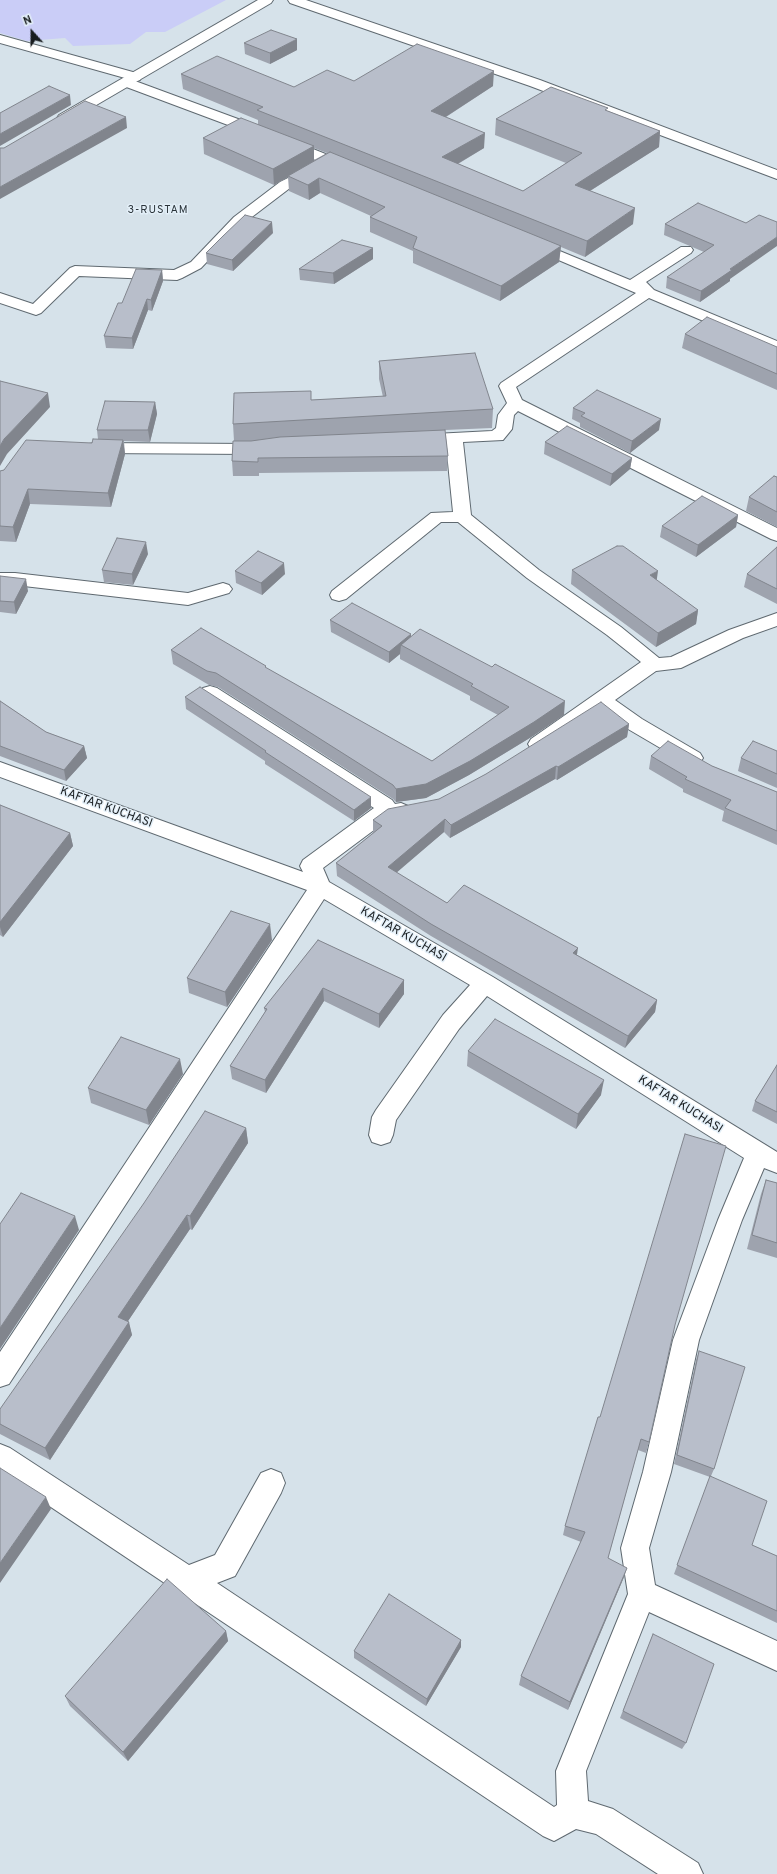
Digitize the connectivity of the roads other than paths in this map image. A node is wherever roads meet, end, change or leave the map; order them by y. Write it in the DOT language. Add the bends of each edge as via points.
graph roads {
  1 [pos="267,0"];
  2 [pos="294,0"];
  3 [pos="0,39"];
  4 [pos="131,80"];
  5 [pos="53,124"];
  6 [pos="330,160"];
  7 [pos="358,172"];
  8 [pos="777,175"];
  9 [pos="520,238"];
  10 [pos="686,250"];
  11 [pos="648,292"];
  12 [pos="0,298"];
  13 [pos="777,347"];
  14 [pos="515,403"];
  15 [pos="454,438"];
  16 [pos="423,439"];
  17 [pos="281,445"];
  18 [pos="79,447"];
  19 [pos="462,517"];
  20 [pos="777,535"];
  21 [pos="0,579"];
  22 [pos="223,589"];
  23 [pos="339,595"];
  24 [pos="777,620"];
  25 [pos="651,665"];
  26 [pos="210,693"];
  27 [pos="601,700"];
  28 [pos="522,754"];
  29 [pos="711,768"];
  30 [pos="0,769"];
  31 [pos="417,808"];
  32 [pos="381,814"];
  33 [pos="321,887"];
  34 [pos="485,983"];
  35 [pos="382,1135"];
  36 [pos="768,1158"];
  37 [pos="0,1375"];
  38 [pos="0,1457"];
  39 [pos="271,1483"];
  40 [pos="187,1580"];
  41 [pos="642,1594"];
  42 [pos="777,1656"];
  43 [pos="573,1813"];
  44 [pos="687,1874"];
  1 -- 4 [label="street"];
  2 -- 8 [label="street" via="535,82"];
  3 -- 4 [label="street"];
  4 -- 5 [label="street"];
  4 -- 6 [label="street"];
  6 -- 7 [label="street"];
  6 -- 12 [label="street" via="285,185 238,220 196,265 177,275 75,271 36,310"];
  9 -- 11 [label="street"];
  10 -- 11 [label="street" via="637,281"];
  11 -- 13 [label="street"];
  11 -- 14 [label="street" via="506,386"];
  14 -- 15 [label="street" via="506,415 504,429 497,436"];
  14 -- 20 [label="street"];
  15 -- 16 [label="street"];
  15 -- 19 [label="street"];
  17 -- 18 [label="street" via="252,449"];
  19 -- 23 [label="street" via="436,517"];
  19 -- 25 [label="street" via="533,574 650,659"];
  21 -- 22 [label="street" via="188,599"];
  24 -- 25 [label="street" via="736,634 674,663"];
  25 -- 27 [label="street"];
  26 -- 32 [label="street" via="385,804"];
  27 -- 28 [label="street"];
  27 -- 29 [label="street" via="635,724"];
  30 -- 33 [label="street, KAFTAR KUCHASI"];
  31 -- 32 [label="street"];
  32 -- 33 [label="street" via="311,866"];
  33 -- 34 [label="street, KAFTAR KUCHASI"];
  33 -- 37 [label="street"];
  34 -- 35 [label="street" via="451,1022 384,1118"];
  34 -- 36 [label="street, KAFTAR KUCHASI"];
  36 -- 41 [label="street" via="730,1220 686,1340 657,1472 635,1548"];
  38 -- 40 [label="street"];
  39 -- 40 [label="street" via="225,1566"];
  40 -- 43 [label="street" via="554,1825"];
  41 -- 42 [label="street"];
  41 -- 43 [label="street" via="571,1771"];
  43 -- 44 [label="street" via="602,1820"];
}
